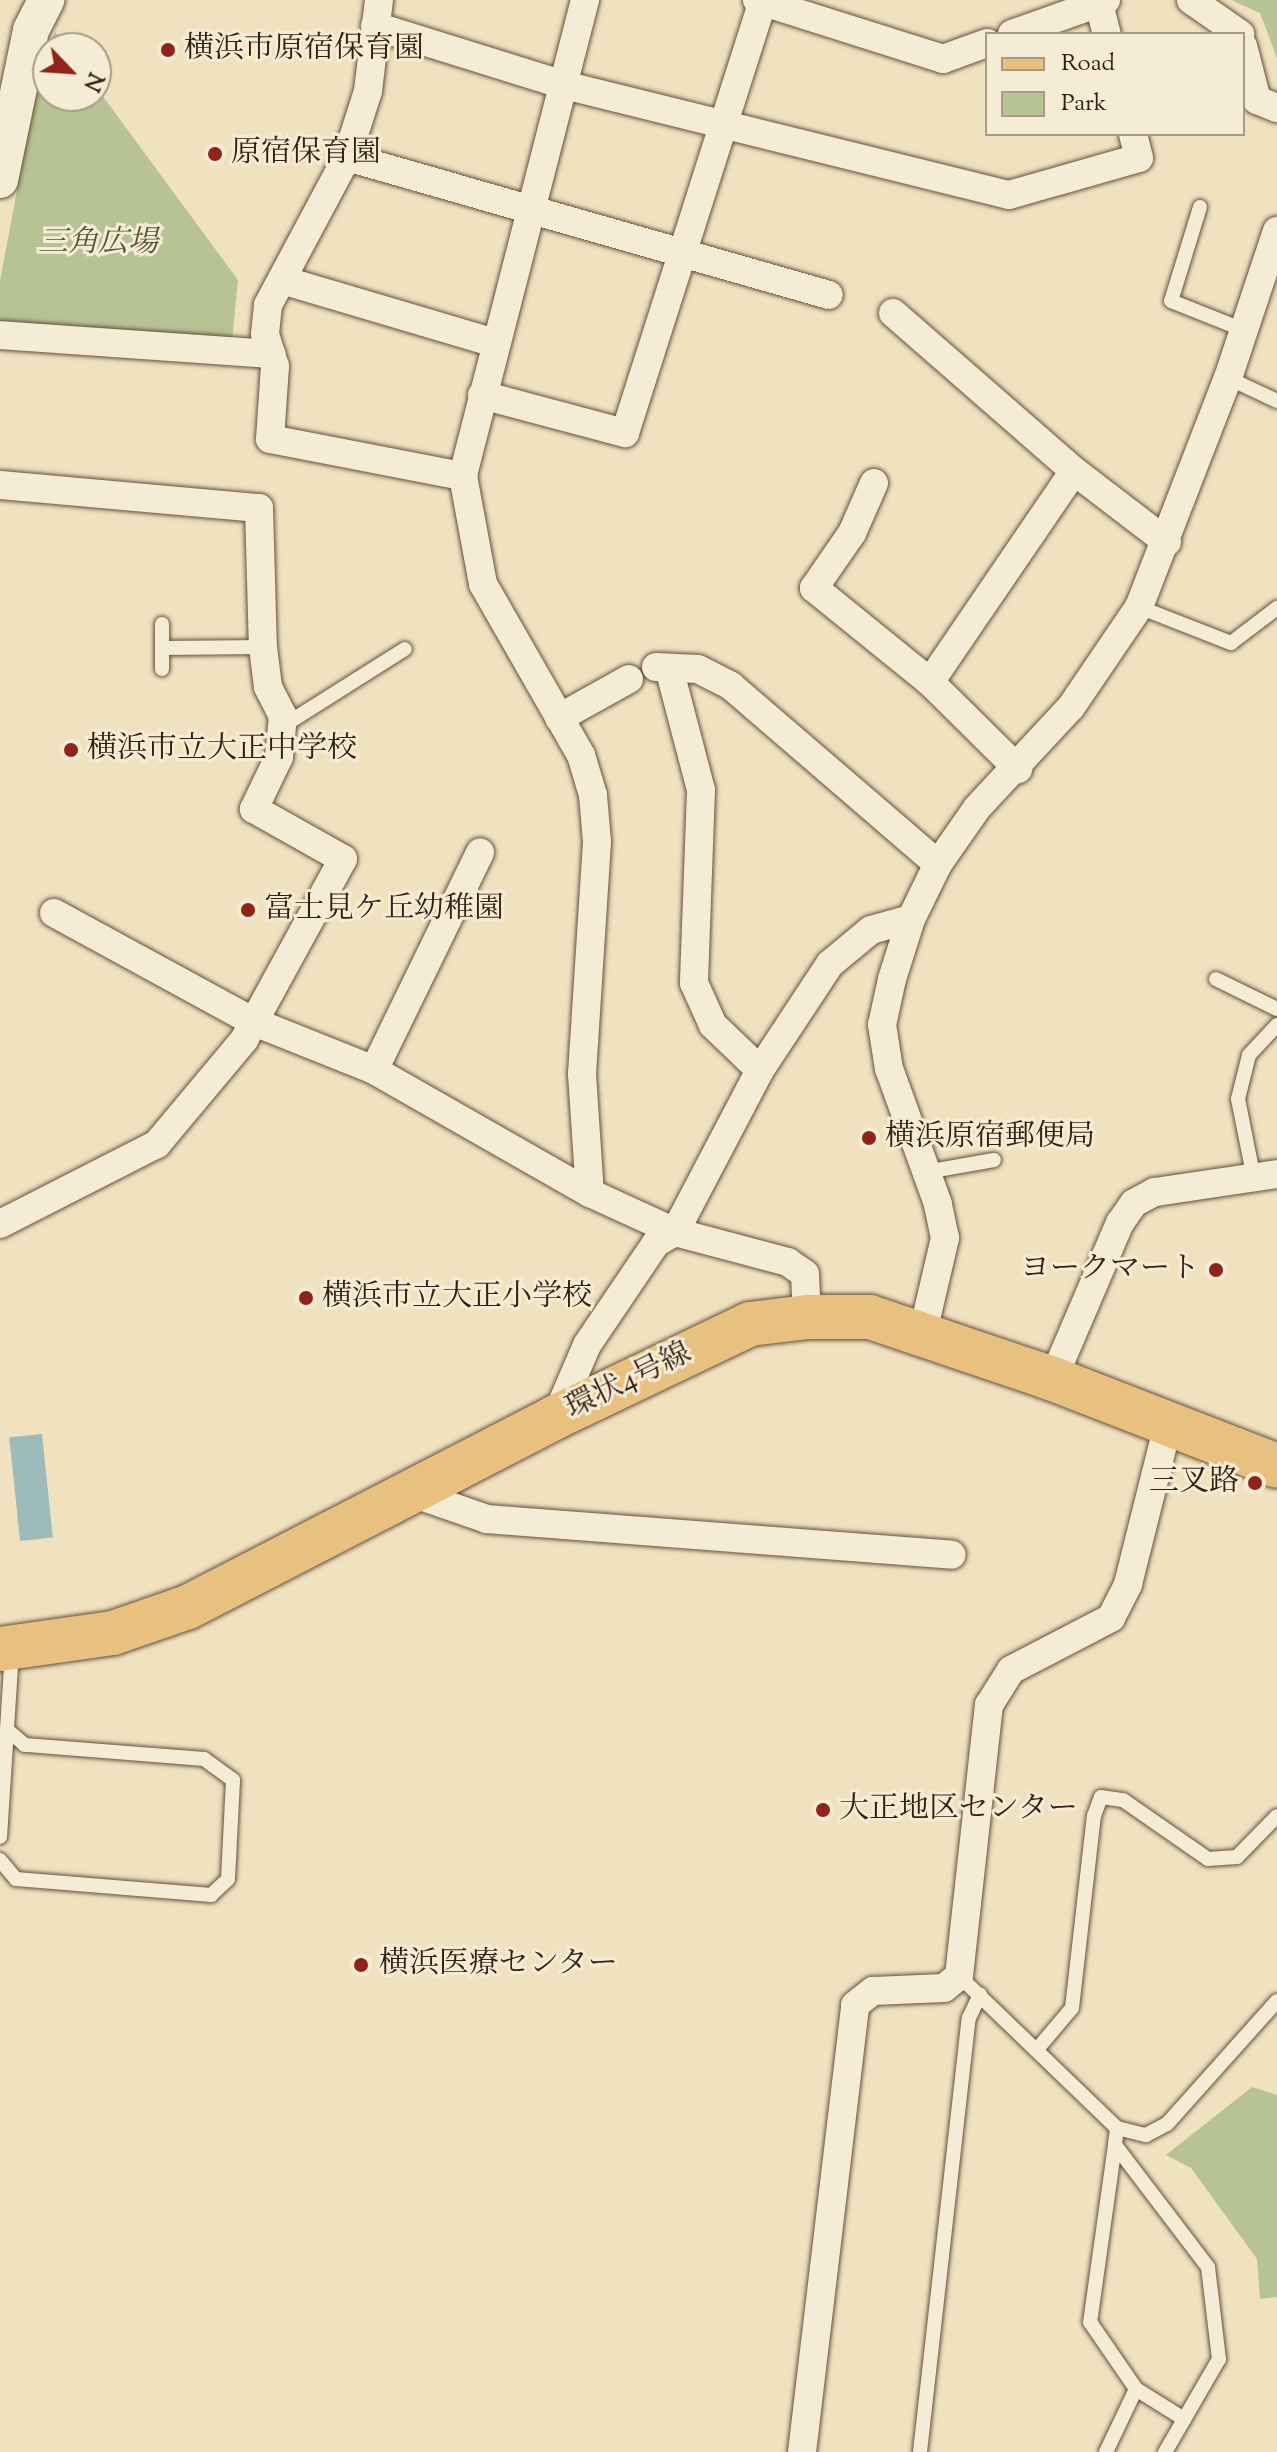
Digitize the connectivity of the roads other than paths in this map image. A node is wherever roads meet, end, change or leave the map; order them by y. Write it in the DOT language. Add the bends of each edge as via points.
graph roads {
  1 [pos="46,0"];
  2 [pos="585,0"];
  3 [pos="1191,0"];
  4 [pos="760,1"];
  5 [pos="1102,1"];
  6 [pos="377,13"];
  7 [pos="1017,32"];
  8 [pos="1107,32"];
  9 [pos="1237,32"];
  10 [pos="985,44"];
  11 [pos="1245,54"];
  12 [pos="564,85"];
  13 [pos="1277,108"];
  14 [pos="725,126"];
  15 [pos="1134,136"];
  16 [pos="347,157"];
  17 [pos="0,180"];
  18 [pos="1200,207"];
  19 [pos="532,213"];
  20 [pos="1277,231"];
  21 [pos="682,255"];
  22 [pos="1271,263"];
  23 [pos="282,280"];
  24 [pos="829,295"];
  25 [pos="893,313"];
  26 [pos="1241,329"];
  27 [pos="0,335"];
  28 [pos="495,343"];
  29 [pos="271,354"];
  30 [pos="1228,378"];
  31 [pos="482,395"];
  32 [pos="1277,401"];
  33 [pos="1074,471"];
  34 [pos="463,476"];
  35 [pos="874,483"];
  36 [pos="0,485"];
  37 [pos="1167,542"];
  38 [pos="1139,607"];
  39 [pos="1277,608"];
  40 [pos="162,624"];
  41 [pos="263,647"];
  42 [pos="164,648"];
  43 [pos="405,649"];
  44 [pos="162,669"];
  45 [pos="629,679"];
  46 [pos="930,682"];
  47 [pos="559,718"];
  48 [pos="282,726"];
  49 [pos="1018,769"];
  50 [pos="480,853"];
  51 [pos="938,864"];
  52 [pos="54,913"];
  53 [pos="911,919"];
  54 [pos="1216,979"];
  55 [pos="1277,1009"];
  56 [pos="254,1022"];
  57 [pos="1277,1025"];
  58 [pos="374,1070"];
  59 [pos="760,1070"];
  60 [pos="994,1160"];
  61 [pos="926,1172"];
  62 [pos="1265,1176"];
  63 [pos="590,1193"];
  64 [pos="0,1224"];
  65 [pos="675,1232"];
  66 [pos="807,1317"];
  67 [pos="923,1332"];
  68 [pos="1053,1379"];
  69 [pos="556,1417"];
  70 [pos="1168,1425"];
  71 [pos="1277,1466"];
  72 [pos="415,1494"];
  73 [pos="952,1555"];
  74 [pos="6,1649"];
  75 [pos="7,1730"];
  76 [pos="1277,1816"];
  77 [pos="0,1837"];
  78 [pos="0,1860"];
  79 [pos="970,1985"];
  80 [pos="1277,2001"];
  81 [pos="1039,2047"];
  82 [pos="1117,2128"];
  83 [pos="1115,2145"];
  84 [pos="1136,2389"];
  85 [pos="1184,2419"];
  86 [pos="802,2452"];
  87 [pos="920,2452"];
  88 [pos="1106,2452"];
  89 [pos="1165,2452"];
  1 -- 17 [label="street" via="31,30"];
  2 -- 12 [label="street"];
  3 -- 9 [label="street"];
  4 -- 10 [label="street" via="943,59"];
  4 -- 14 [label="street"];
  5 -- 7 [label="street"];
  5 -- 8 [label="street"];
  6 -- 12 [label="street"];
  6 -- 16 [label="street" via="368,91"];
  11 -- 13 [label="street" via="1257,100"];
  12 -- 14 [label="street"];
  12 -- 19 [label="street"];
  14 -- 15 [label="street" via="944,175 1009,195 1139,158"];
  14 -- 21 [label="street"];
  16 -- 19 [label="street"];
  16 -- 23 [label="street"];
  18 -- 26 [label="lane" via="1171,301"];
  19 -- 21 [label="street"];
  19 -- 28 [label="street"];
  20 -- 22 [label="street"];
  21 -- 24 [label="street"];
  21 -- 31 [label="street" via="625,433"];
  22 -- 26 [label="street"];
  23 -- 28 [label="street"];
  23 -- 29 [label="street" via="268,305 265,334"];
  25 -- 33 [label="street"];
  26 -- 30 [label="street"];
  27 -- 29 [label="street"];
  28 -- 31 [label="street"];
  29 -- 34 [label="street" via="275,366 270,439"];
  30 -- 32 [label="lane"];
  30 -- 37 [label="street"];
  31 -- 34 [label="street"];
  33 -- 37 [label="street"];
  33 -- 46 [label="street"];
  34 -- 47 [label="street" via="483,584"];
  35 -- 46 [label="street" via="852,533 814,588"];
  36 -- 41 [label="street" via="259,508"];
  37 -- 38 [label="street"];
  38 -- 39 [label="lane" via="1231,643"];
  38 -- 49 [label="street" via="1071,707"];
  40 -- 42 [label="lane"];
  41 -- 42 [label="lane"];
  41 -- 48 [label="street" via="268,687 283,716"];
  42 -- 44 [label="lane"];
  43 -- 48 [label="lane"];
  45 -- 47 [label="street"];
  46 -- 49 [label="street"];
  47 -- 63 [label="street" via="581,755 593,795 597,842 582,1074"];
  48 -- 56 [label="street" via="279,757 254,809 343,859"];
  49 -- 51 [label="street" via="977,808"];
  50 -- 58 [label="street"];
  51 -- 53 [label="street"];
  51 -- 59 [label="street" via="731,686 698,669 662,668 701,790 694,983 713,1025"];
  52 -- 56 [label="street"];
  53 -- 59 [label="street" via="871,930 846,945"];
  53 -- 61 [label="street" via="882,1025 889,1069"];
  54 -- 55 [label="lane"];
  56 -- 58 [label="street"];
  56 -- 64 [label="street" via="157,1144"];
  57 -- 62 [label="lane" via="1249,1055 1238,1099"];
  58 -- 63 [label="street"];
  59 -- 65 [label="street"];
  60 -- 61 [label="lane"];
  61 -- 67 [label="street" via="945,1238"];
  62 -- 68 [label="street" via="1155,1192 1134,1203 1120,1223"];
  63 -- 65 [label="street"];
  65 -- 66 [label="street" via="788,1262 805,1274"];
  65 -- 69 [label="street" via="656,1243 587,1345"];
  66 -- 67 [label="main road, 環状4号線" via="870,1317"];
  66 -- 69 [label="main road, 環状4号線" via="750,1324"];
  67 -- 68 [label="main road, 環状4号線"];
  68 -- 70 [label="main road, 環状4号線"];
  69 -- 72 [label="main road, 環状4号線"];
  70 -- 71 [label="main road, 環状4号線"];
  70 -- 79 [label="street" via="1128,1584 1111,1618 1011,1670 989,1705"];
  72 -- 73 [label="street" via="487,1519"];
  72 -- 74 [label="main road, 環状4号線" via="188,1607 113,1633"];
  74 -- 75 [label="lane"];
  75 -- 77 [label="lane"];
  75 -- 78 [label="lane" via="25,1745 204,1759 233,1780 228,1879 211,1895 16,1879"];
  76 -- 81 [label="lane" via="1237,1857 1208,1859 1123,1800 1101,1797 1094,1816 1072,2008"];
  79 -- 81 [label="lane"];
  79 -- 86 [label="street" via="873,1991 855,2005"];
  79 -- 87 [label="lane"];
  80 -- 82 [label="lane" via="1167,2124 1146,2135"];
  81 -- 82 [label="lane"];
  82 -- 83 [label="lane"];
  83 -- 84 [label="lane" via="1090,2322"];
  83 -- 85 [label="lane" via="1208,2267 1219,2359"];
  84 -- 85 [label="lane"];
  84 -- 88 [label="lane"];
  85 -- 89 [label="lane"];
}
